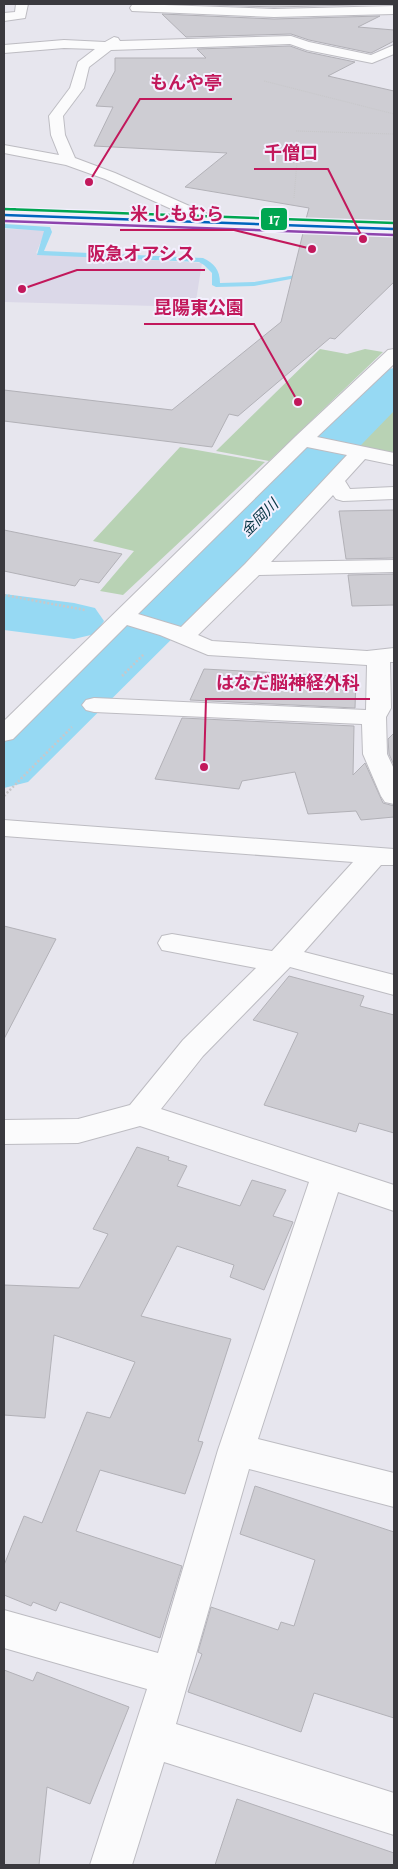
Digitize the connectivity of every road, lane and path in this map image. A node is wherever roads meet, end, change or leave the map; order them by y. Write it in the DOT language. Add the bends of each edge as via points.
graph roads {
  1 [pos="22,4"];
  2 [pos="136,6"];
  3 [pos="394,10"];
  4 [pos="4,17"];
  5 [pos="108,46"];
  6 [pos="4,49"];
  7 [pos="394,49"];
  8 [pos="264,81"];
  9 [pos="394,114"];
  10 [pos="296,130"];
  11 [pos="394,134"];
  12 [pos="4,149"];
  13 [pos="69,161"];
  14 [pos="297,161"];
  15 [pos="4,215"];
  16 [pos="214,223"];
  17 [pos="291,226"];
  18 [pos="394,230"];
  19 [pos="390,362"];
  20 [pos="303,440"];
  21 [pos="361,452"];
  22 [pos="394,459"];
  23 [pos="335,480"];
  24 [pos="394,493"];
  25 [pos="394,566"];
  26 [pos="253,569"];
  27 [pos="4,595"];
  28 [pos="131,619"];
  29 [pos="184,637"];
  30 [pos="386,656"];
  31 [pos="94,705"];
  32 [pos="374,717"];
  33 [pos="4,734"];
  34 [pos="394,796"];
  35 [pos="4,828"];
  36 [pos="385,856"];
  37 [pos="172,943"];
  38 [pos="281,959"];
  39 [pos="394,985"];
  40 [pos="140,1114"];
  41 [pos="4,1132"];
  42 [pos="326,1177"];
  43 [pos="394,1198"];
  44 [pos="236,1450"];
  45 [pos="394,1490"];
  46 [pos="4,1629"];
  47 [pos="171,1676"];
  48 [pos="151,1737"];
  49 [pos="394,1814"];
  50 [pos="111,1865"];
  1 -- 4 [label="street" via="21,15"];
  2 -- 3 [label="street" via="274,13"];
  2 -- 5 [label="street" via="126,25"];
  5 -- 6 [label="street" via="64,44"];
  5 -- 7 [label="street" via="291,40 372,59"];
  5 -- 13 [label="street" via="84,65 76,88 56,116 58,135"];
  8 -- 9 [label="path"];
  10 -- 11 [label="path"];
  12 -- 13 [label="street"];
  13 -- 16 [label="street"];
  14 -- 17 [label="path"];
  15 -- 16 [label="main road"];
  16 -- 17 [label="main road"];
  17 -- 18 [label="main road"];
  19 -- 20 [label="street"];
  20 -- 21 [label="street"];
  20 -- 28 [label="street"];
  21 -- 22 [label="street"];
  21 -- 23 [label="street"];
  23 -- 24 [label="street" via="343,494"];
  23 -- 26 [label="street"];
  25 -- 26 [label="street"];
  26 -- 29 [label="street"];
  27 -- 28 [label="path"];
  28 -- 29 [label="street"];
  28 -- 33 [label="street"];
  29 -- 30 [label="street" via="208,648 367,658"];
  30 -- 32 [label="street" via="379,708"];
  31 -- 32 [label="street"];
  32 -- 34 [label="street" via="375,754"];
  35 -- 36 [label="street"];
  36 -- 38 [label="street"];
  37 -- 38 [label="street"];
  38 -- 39 [label="street"];
  38 -- 40 [label="street" via="193,1048"];
  40 -- 41 [label="street" via="78,1131"];
  40 -- 42 [label="street"];
  42 -- 43 [label="street"];
  42 -- 44 [label="street"];
  44 -- 45 [label="street"];
  44 -- 47 [label="street"];
  46 -- 47 [label="street"];
  47 -- 48 [label="street"];
  48 -- 49 [label="street"];
  48 -- 50 [label="street"];
}
